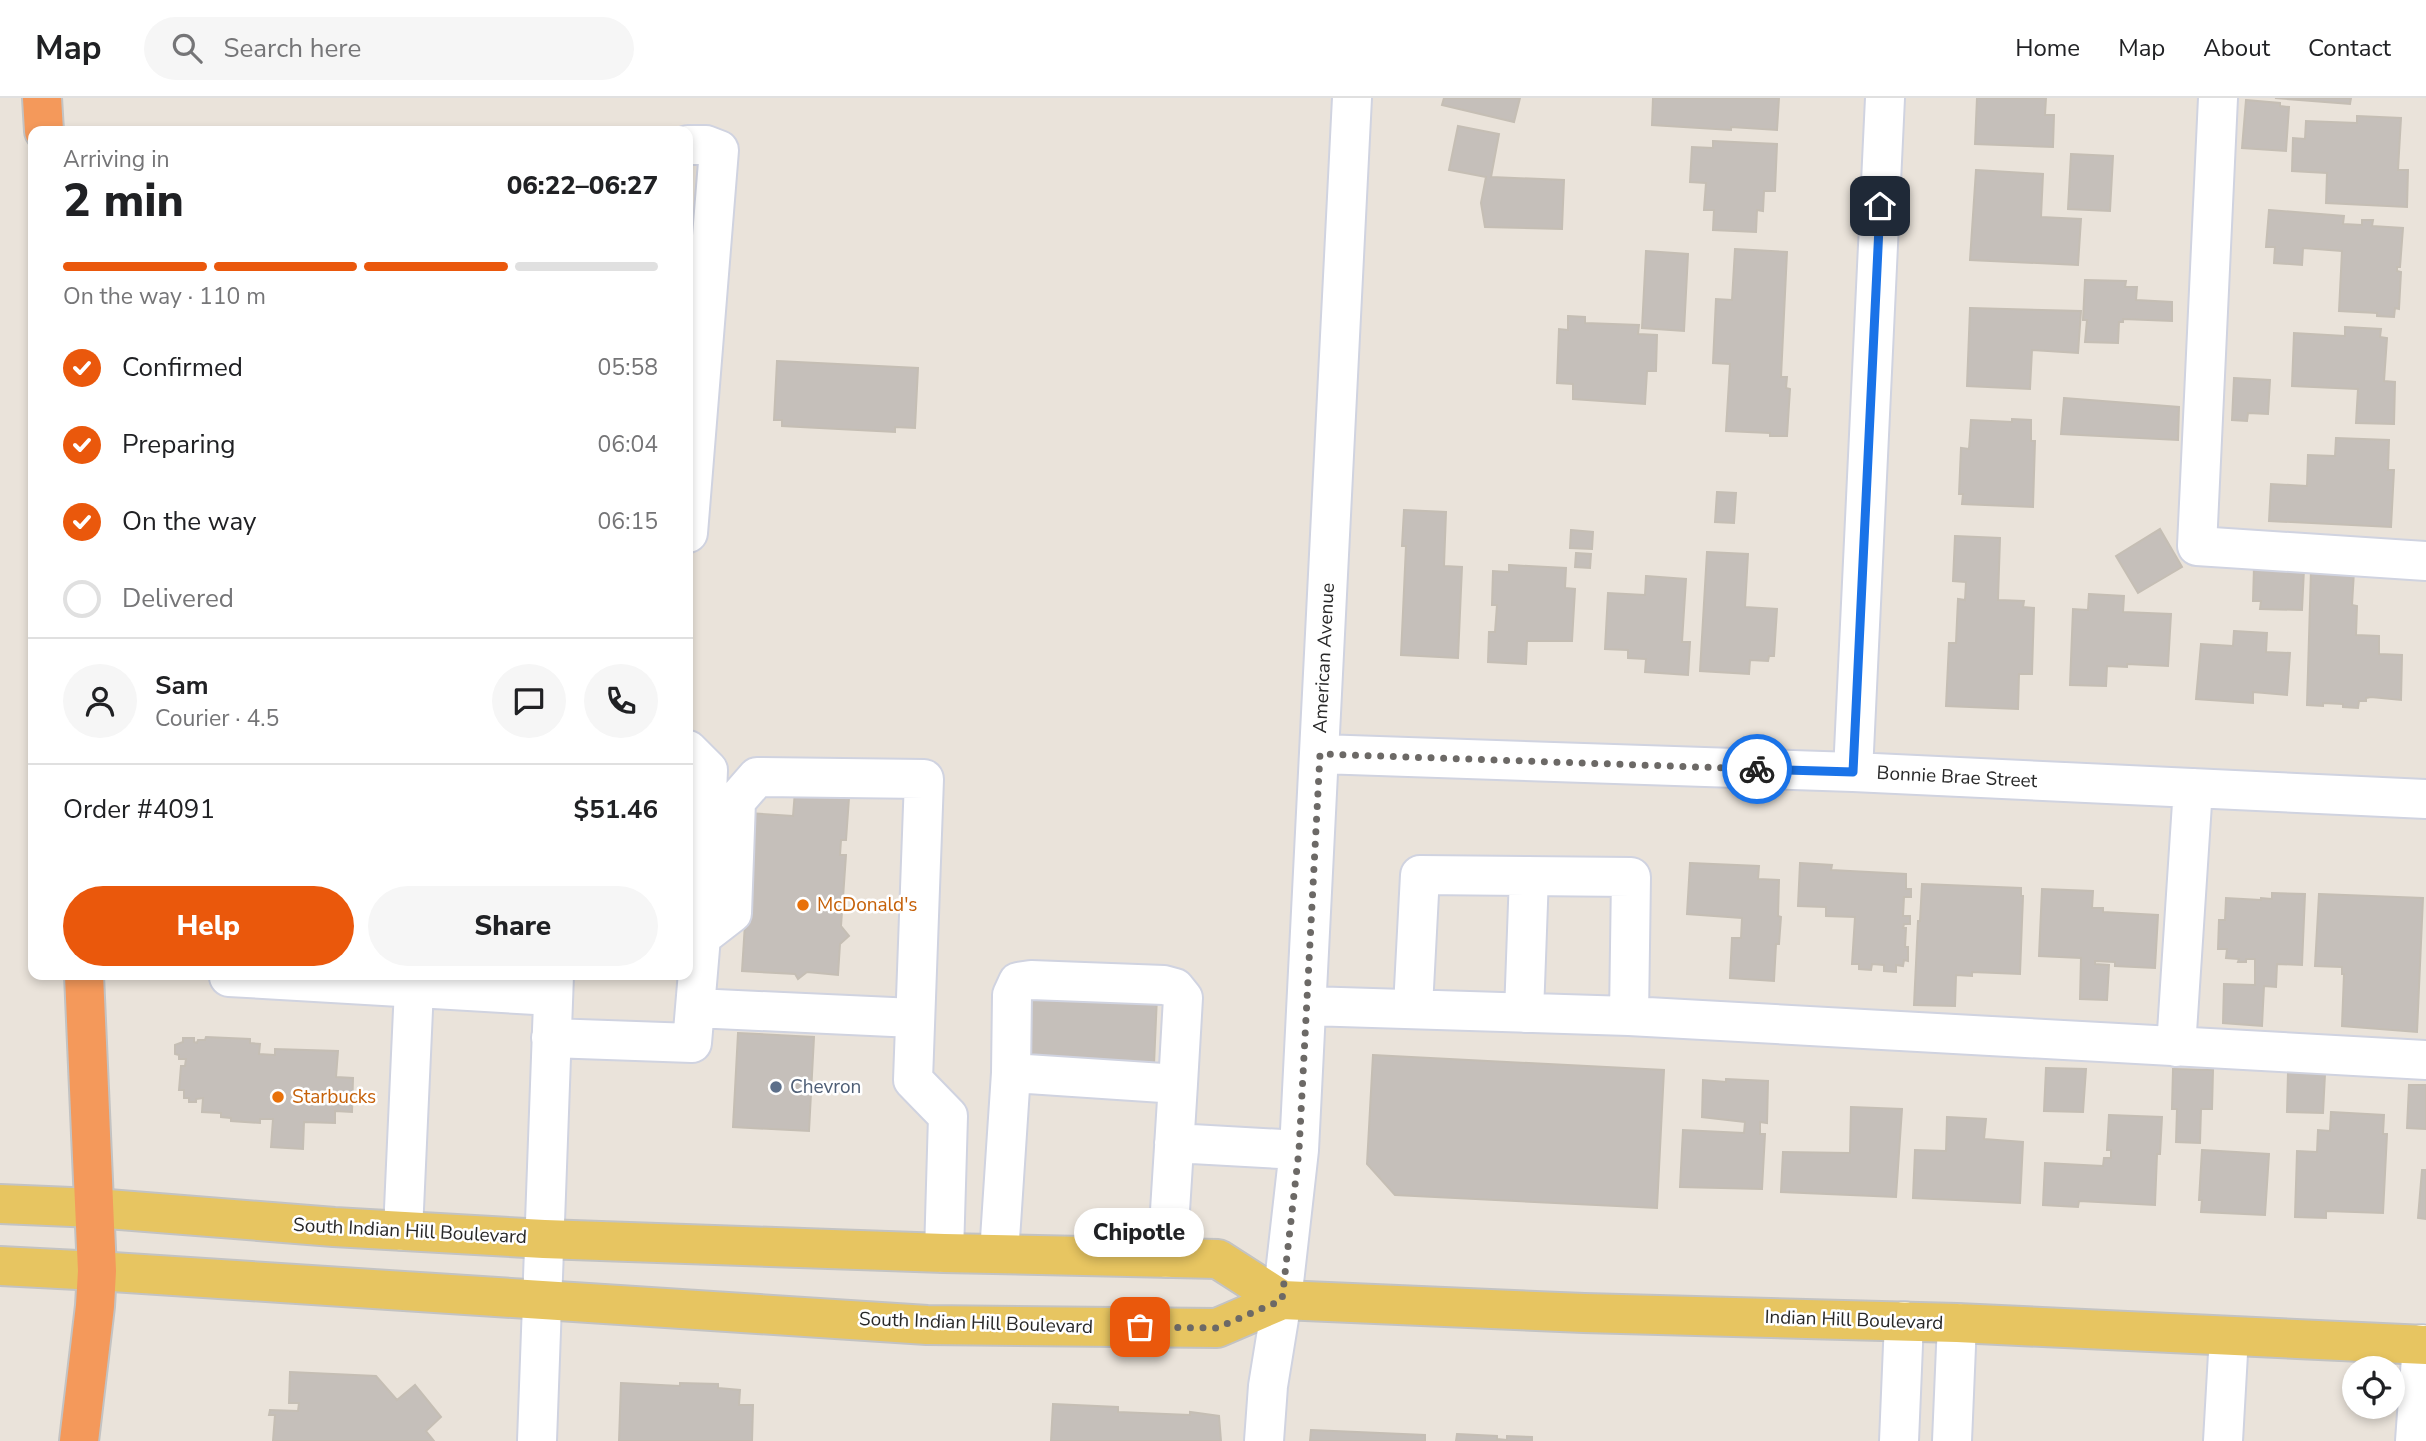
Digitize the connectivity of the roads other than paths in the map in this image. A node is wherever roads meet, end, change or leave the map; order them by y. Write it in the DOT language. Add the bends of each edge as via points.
graph roads {
  1 [pos="43,98"];
  2 [pos="1352,98"];
  3 [pos="1885,98"];
  4 [pos="2218,98"];
  5 [pos="44,126"];
  6 [pos="693,145"];
  7 [pos="693,471"];
  8 [pos="2426,561"];
  9 [pos="1320,754"];
  10 [pos="693,755"];
  11 [pos="1853,772"];
  12 [pos="2193,788"];
  13 [pos="2426,799"];
  14 [pos="1529,876"];
  15 [pos="701,937"];
  16 [pos="84,980"];
  17 [pos="280,980"];
  18 [pos="553,985"];
  19 [pos="415,988"];
  20 [pos="1308,1006"];
  21 [pos="1413,1007"];
  22 [pos="695,1008"];
  23 [pos="1524,1013"];
  24 [pos="1629,1016"];
  25 [pos="915,1017"];
  26 [pos="551,1038"];
  27 [pos="2176,1048"];
  28 [pos="2426,1060"];
  29 [pos="1011,1073"];
  30 [pos="1178,1084"];
  31 [pos="1174,1143"];
  32 [pos="1299,1150"];
  33 [pos="0,1204"];
  34 [pos="95,1208"];
  35 [pos="403,1231"];
  36 [pos="544,1239"];
  37 [pos="944,1253"];
  38 [pos="999,1254"];
  39 [pos="1167,1258"];
  40 [pos="0,1266"];
  41 [pos="97,1270"];
  42 [pos="1282,1300"];
  43 [pos="542,1301"];
  44 [pos="1904,1321"];
  45 [pos="1957,1323"];
  46 [pos="2229,1336"];
  47 [pos="2424,1344"];
  48 [pos="79,1441"];
  49 [pos="537,1441"];
  50 [pos="1264,1441"];
  51 [pos="1899,1441"];
  52 [pos="1952,1441"];
  53 [pos="2223,1441"];
  54 [pos="2415,1441"];
  1 -- 5 [label="highway"];
  2 -- 9 [label="street, American Avenue"];
  3 -- 11 [label="street"];
  4 -- 8 [label="street" via="2197,546"];
  6 -- 7 [label="street" via="719,150"];
  9 -- 11 [label="street, Bonnie Brae Street"];
  9 -- 20 [label="street, American Avenue"];
  10 -- 15 [label="street" via="708,770"];
  11 -- 12 [label="street, Bonnie Brae Street"];
  12 -- 13 [label="street, Bonnie Brae Street"];
  12 -- 27 [label="street"];
  14 -- 21 [label="street" via="1420,874"];
  14 -- 23 [label="street"];
  14 -- 24 [label="street" via="1631,877"];
  15 -- 22 [label="street"];
  15 -- 25 [label="street" via="732,914 736,801 757,777 924,779"];
  16 -- 34 [label="highway"];
  17 -- 19 [label="street"];
  18 -- 19 [label="street"];
  18 -- 26 [label="street"];
  19 -- 35 [label="street"];
  20 -- 21 [label="street"];
  20 -- 32 [label="street, American Avenue"];
  21 -- 23 [label="street"];
  22 -- 25 [label="street"];
  22 -- 26 [label="street" via="692,1043"];
  23 -- 24 [label="street"];
  24 -- 27 [label="street"];
  25 -- 37 [label="street" via="912,1080 948,1116"];
  26 -- 36 [label="street"];
  27 -- 28 [label="street"];
  29 -- 30 [label="street"];
  29 -- 30 [label="street" via="1012,995 1018,982 1164,985 1175,988 1183,998"];
  29 -- 38 [label="street"];
  30 -- 31 [label="street"];
  31 -- 32 [label="street"];
  31 -- 39 [label="street"];
  32 -- 42 [label="street, American Avenue"];
  33 -- 34 [label="main road, South Indian Hill Boulevard"];
  34 -- 35 [label="main road, South Indian Hill Boulevard"];
  34 -- 41 [label="highway"];
  35 -- 36 [label="main road, South Indian Hill Boulevard"];
  36 -- 37 [label="main road, South Indian Hill Boulevard"];
  36 -- 43 [label="street"];
  37 -- 38 [label="main road, South Indian Hill Boulevard"];
  38 -- 39 [label="main road, South Indian Hill Boulevard"];
  39 -- 42 [label="main road, South Indian Hill Boulevard" via="1219,1259"];
  40 -- 41 [label="main road, South Indian Hill Boulevard"];
  41 -- 43 [label="main road, South Indian Hill Boulevard"];
  41 -- 48 [label="highway"];
  42 -- 43 [label="main road, South Indian Hill Boulevard" via="1217,1328 927,1325"];
  42 -- 44 [label="main road, Indian Hill Boulevard"];
  42 -- 50 [label="street, American Avenue"];
  43 -- 49 [label="street"];
  44 -- 45 [label="main road, Indian Hill Boulevard"];
  44 -- 51 [label="street"];
  45 -- 46 [label="main road, Indian Hill Boulevard"];
  45 -- 52 [label="street"];
  46 -- 47 [label="main road, Indian Hill Boulevard"];
  46 -- 53 [label="street"];
  47 -- 54 [label="street"];
}
